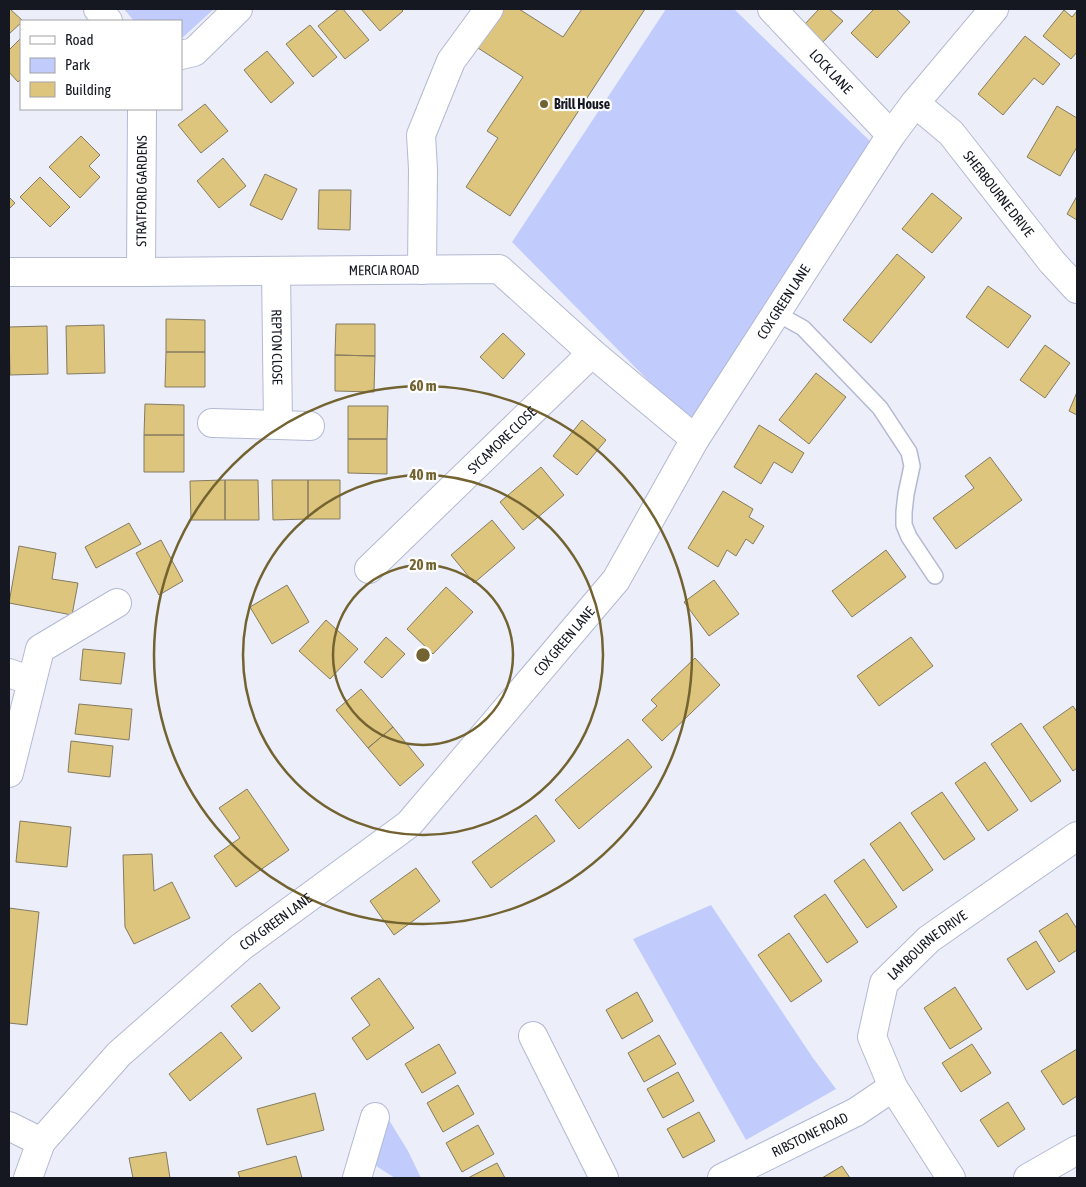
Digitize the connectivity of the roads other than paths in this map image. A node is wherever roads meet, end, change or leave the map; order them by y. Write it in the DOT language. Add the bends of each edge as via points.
graph roads {
  1 [pos="98,9"];
  2 [pos="238,9"];
  3 [pos="490,9"];
  4 [pos="772,9"];
  5 [pos="994,9"];
  6 [pos="107,20"];
  7 [pos="182,56"];
  8 [pos="915,102"];
  9 [pos="142,110"];
  10 [pos="891,135"];
  11 [pos="422,270"];
  12 [pos="276,271"];
  13 [pos="9,272"];
  14 [pos="141,272"];
  15 [pos="1077,289"];
  16 [pos="776,313"];
  17 [pos="592,353"];
  18 [pos="212,423"];
  19 [pos="278,424"];
  20 [pos="310,426"];
  21 [pos="695,439"];
  22 [pos="369,569"];
  23 [pos="934,576"];
  24 [pos="117,602"];
  25 [pos="20,677"];
  26 [pos="9,773"];
  27 [pos="1077,836"];
  28 [pos="533,1036"];
  29 [pos="893,1087"];
  30 [pos="375,1117"];
  31 [pos="9,1126"];
  32 [pos="41,1142"];
  33 [pos="1077,1150"];
  34 [pos="362,1177"];
  35 [pos="28,1178"];
  36 [pos="604,1178"];
  37 [pos="722,1178"];
  38 [pos="951,1178"];
  39 [pos="1028,1178"];
  1 -- 6 [label="street"];
  2 -- 7 [label="street" via="194,52"];
  3 -- 11 [label="street" via="451,61 421,135"];
  4 -- 10 [label="street, LOCK LANE"];
  5 -- 8 [label="street, COX GREEN LANE"];
  8 -- 10 [label="street, COX GREEN LANE"];
  8 -- 15 [label="street, SHERBOURNE DRIVE" via="951,133"];
  9 -- 14 [label="street, STRATFORD GARDENS"];
  10 -- 16 [label="street, COX GREEN LANE"];
  11 -- 12 [label="street, MERCIA ROAD"];
  11 -- 17 [label="street, MERCIA ROAD" via="499,269"];
  12 -- 14 [label="street, MERCIA ROAD"];
  12 -- 19 [label="street, REPTON CLOSE"];
  13 -- 14 [label="street, MERCIA ROAD"];
  16 -- 21 [label="street, COX GREEN LANE"];
  16 -- 23 [label="lane" via="803,328 880,408 909,452 912,466 904,526"];
  17 -- 21 [label="street, MERCIA ROAD"];
  17 -- 22 [label="street, SYCAMORE CLOSE"];
  18 -- 19 [label="street"];
  19 -- 20 [label="street"];
  21 -- 32 [label="street, COX GREEN LANE" via="616,580 409,824 241,947 119,1054"];
  24 -- 25 [label="street" via="40,649"];
  25 -- 26 [label="street"];
  27 -- 29 [label="street, LAMBOURNE DRIVE" via="929,939 884,983 872,1037"];
  28 -- 36 [label="street"];
  29 -- 37 [label="street, RIBSTONE ROAD" via="856,1112"];
  29 -- 38 [label="street, LAMBOURNE DRIVE"];
  30 -- 34 [label="street"];
  31 -- 32 [label="street"];
  32 -- 35 [label="street, COX GREEN LANE"];
  33 -- 39 [label="street"];
}
